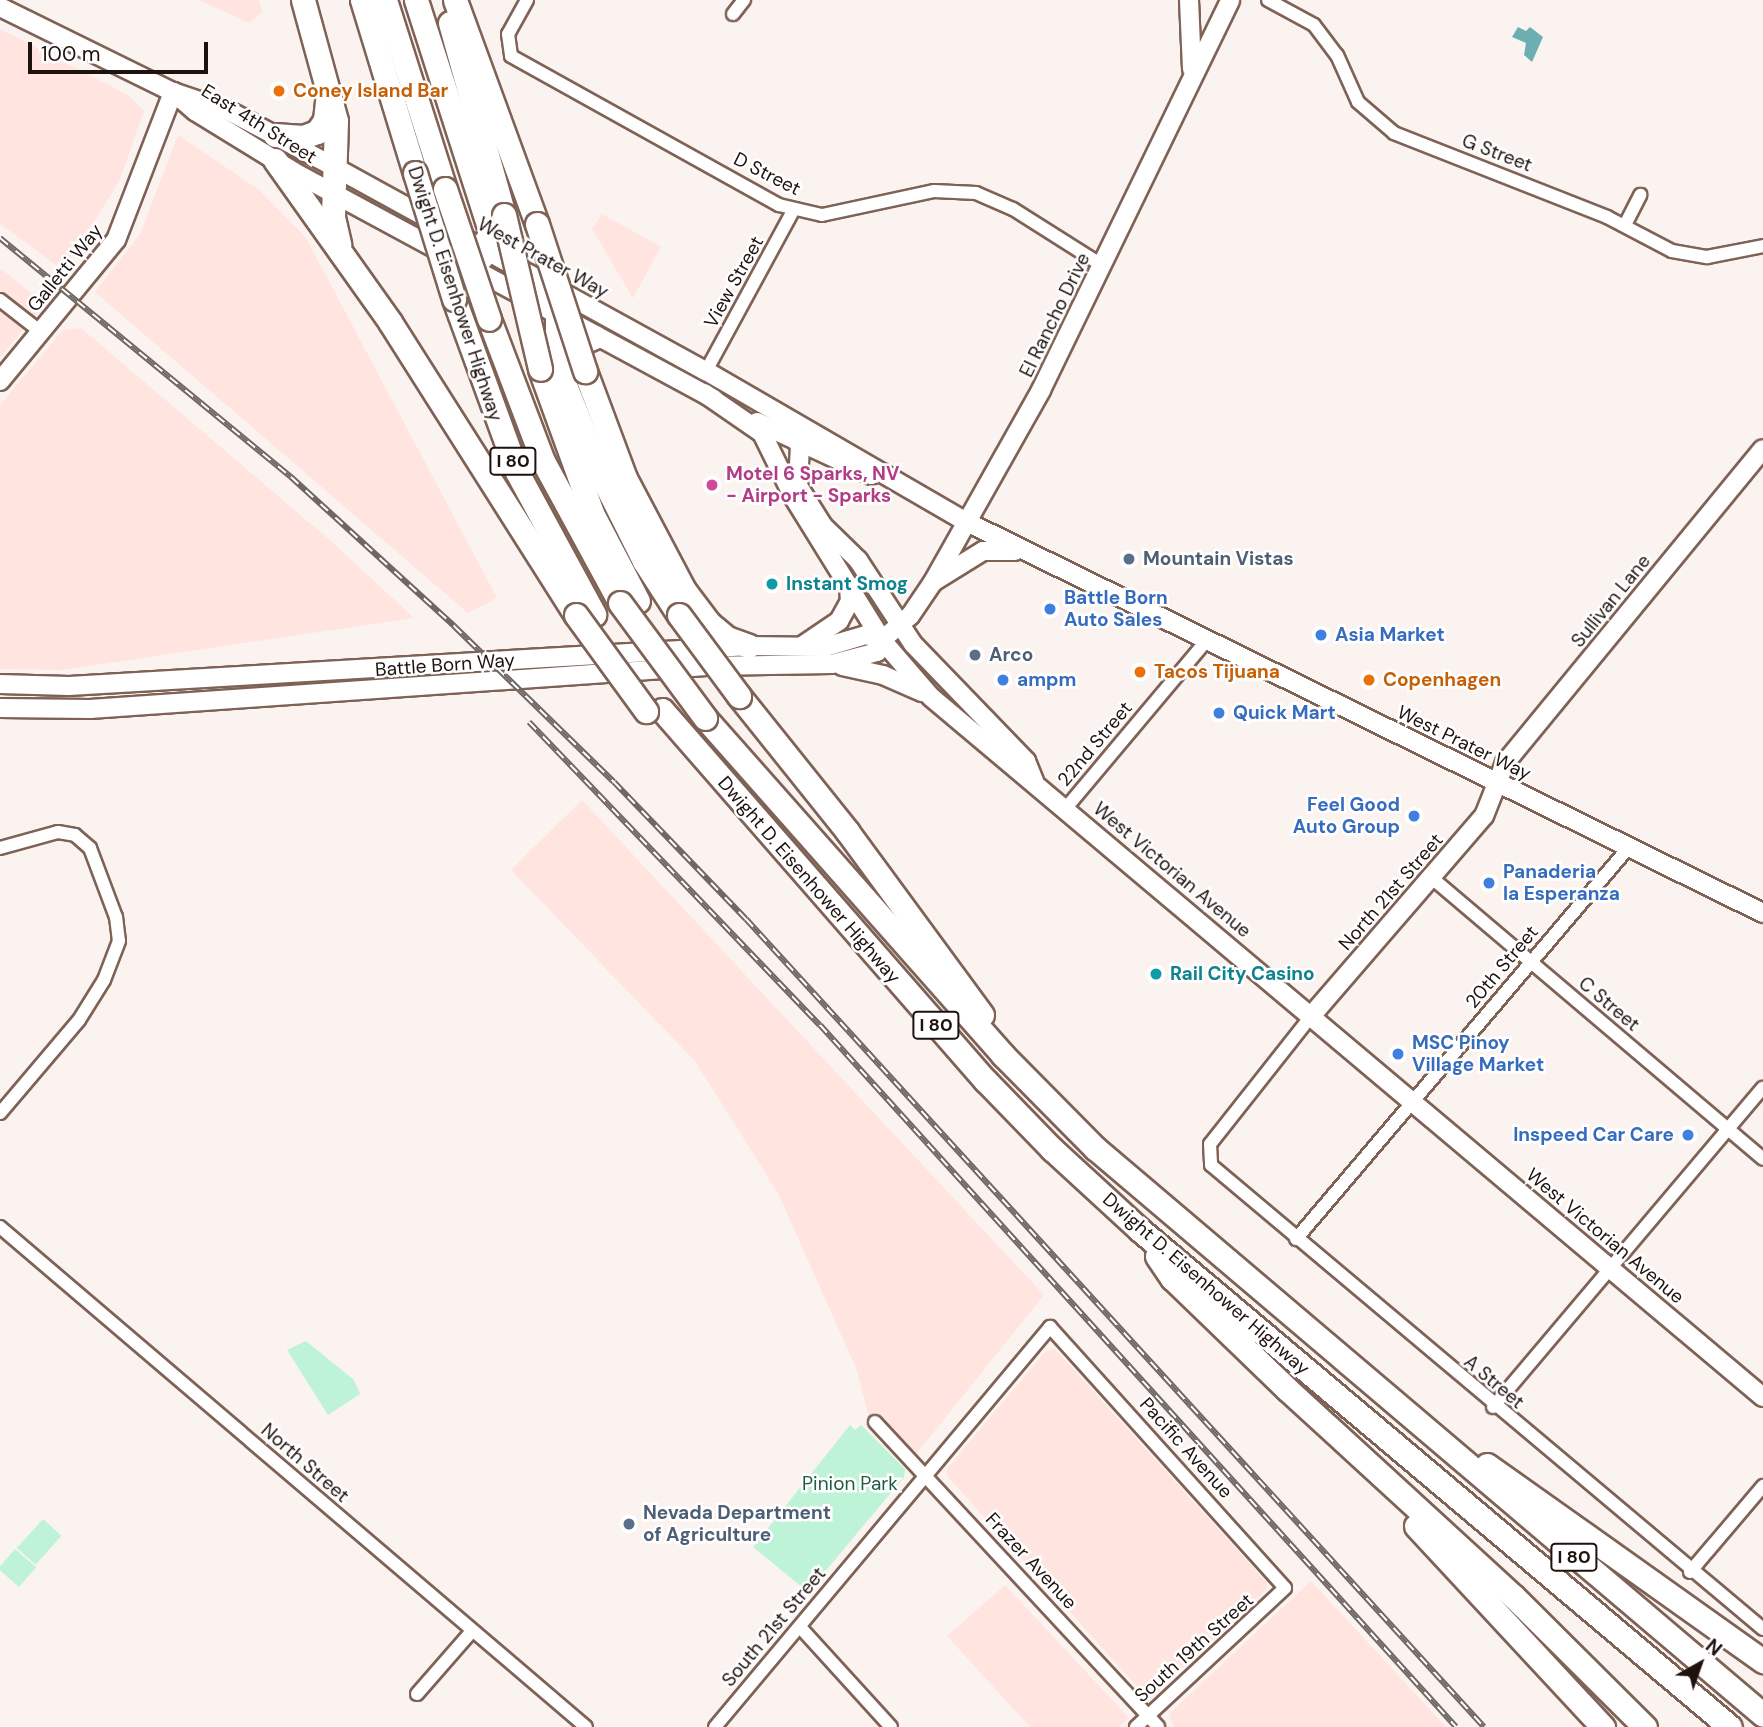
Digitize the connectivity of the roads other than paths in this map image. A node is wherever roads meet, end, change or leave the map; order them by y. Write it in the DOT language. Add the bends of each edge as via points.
graph roads {
  1 [pos="303,0"];
  2 [pos="362,0"];
  3 [pos="385,0"];
  4 [pos="416,0"];
  5 [pos="441,0"];
  6 [pos="455,0"];
  7 [pos="527,0"];
  8 [pos="744,0"];
  9 [pos="1189,0"];
  10 [pos="1230,0"];
  11 [pos="1268,0"];
  12 [pos="0,7"];
  13 [pos="733,14"];
  14 [pos="1192,76"];
  15 [pos="173,92"];
  16 [pos="328,97"];
  17 [pos="275,135"];
  18 [pos="275,160"];
  19 [pos="336,168"];
  20 [pos="335,195"];
  21 [pos="1640,195"];
  22 [pos="793,211"];
  23 [pos="1625,225"];
  24 [pos="1763,246"];
  25 [pos="341,250"];
  26 [pos="486,250"];
  27 [pos="457,262"];
  28 [pos="1103,266"];
  29 [pos="542,281"];
  30 [pos="0,300"];
  31 [pos="559,318"];
  32 [pos="41,332"];
  33 [pos="595,337"];
  34 [pos="706,371"];
  35 [pos="0,380"];
  36 [pos="705,393"];
  37 [pos="573,404"];
  38 [pos="772,409"];
  39 [pos="800,445"];
  40 [pos="1763,449"];
  41 [pos="884,477"];
  42 [pos="967,522"];
  43 [pos="1025,552"];
  44 [pos="933,582"];
  45 [pos="849,585"];
  46 [pos="629,602"];
  47 [pos="585,614"];
  48 [pos="891,634"];
  49 [pos="1207,640"];
  50 [pos="749,646"];
  51 [pos="802,647"];
  52 [pos="832,664"];
  53 [pos="0,684"];
  54 [pos="931,697"];
  55 [pos="0,708"];
  56 [pos="1034,781"];
  57 [pos="1497,782"];
  58 [pos="1066,808"];
  59 [pos="1629,847"];
  60 [pos="0,848"];
  61 [pos="1432,878"];
  62 [pos="1763,913"];
  63 [pos="1531,963"];
  64 [pos="1312,1015"];
  65 [pos="1003,1055"];
  66 [pos="1763,1088"];
  67 [pos="1413,1101"];
  68 [pos="0,1113"];
  69 [pos="1728,1129"];
  70 [pos="1207,1158"];
  71 [pos="1763,1159"];
  72 [pos="0,1227"];
  73 [pos="1140,1230"];
  74 [pos="1296,1239"];
  75 [pos="1610,1268"];
  76 [pos="1050,1327"];
  77 [pos="1763,1397"];
  78 [pos="1385,1398"];
  79 [pos="1493,1407"];
  80 [pos="875,1422"];
  81 [pos="1359,1456"];
  82 [pos="925,1474"];
  83 [pos="1763,1486"];
  84 [pos="1690,1572"];
  85 [pos="1279,1597"];
  86 [pos="800,1627"];
  87 [pos="1763,1629"];
  88 [pos="472,1631"];
  89 [pos="1763,1661"];
  90 [pos="417,1694"];
  91 [pos="1763,1715"];
  92 [pos="1148,1716"];
  93 [pos="586,1727"];
  94 [pos="715,1727"];
  95 [pos="891,1727"];
  96 [pos="1136,1727"];
  97 [pos="1158,1727"];
  98 [pos="1603,1727"];
  99 [pos="1645,1727"];
  100 [pos="1730,1727"];
  1 -- 16 [label="highway"];
  2 -- 47 [label="highway, Dwight D. Eisenhower Highway / I 80, bridge" via="453,299 517,472"];
  3 -- 46 [label="highway, Dwight D. Eisenhower Highway / I 80, bridge" via="489,319 542,461"];
  4 -- 26 [label="highway" via="488,220"];
  5 -- 46 [label="highway, bridge" via="477,109 540,369"];
  6 -- 50 [label="highway, bridge" via="625,478 679,582 709,623 727,638"];
  7 -- 22 [label="street, D Street" via="508,34 508,50 542,74"];
  8 -- 13 [label="street"];
  9 -- 14 [label="main road"];
  10 -- 14 [label="main road, El Rancho Drive"];
  11 -- 23 [label="street, G Street" via="1314,25 1337,55 1358,103 1379,124"];
  12 -- 15 [label="main road, East 4th Street"];
  14 -- 28 [label="main road, El Rancho Drive"];
  15 -- 17 [label="main road, West Prater Way" via="202,99"];
  15 -- 18 [label="main road, East 4th Street" via="195,111"];
  15 -- 32 [label="main road, Galletti Way" via="127,222"];
  16 -- 17 [label="highway" via="326,120 317,132 303,138"];
  16 -- 19 [label="highway" via="339,137"];
  17 -- 19 [label="main road, West Prater Way"];
  18 -- 20 [label="main road, East 4th Street"];
  18 -- 25 [label="highway"];
  19 -- 20 [label="highway"];
  19 -- 26 [label="main road, West Prater Way"];
  20 -- 25 [label="highway" via="333,217"];
  20 -- 27 [label="main road, East 4th Street"];
  21 -- 23 [label="street"];
  22 -- 28 [label="street, D Street" via="822,215 922,192 966,192 1013,209"];
  22 -- 34 [label="street, View Street"];
  23 -- 24 [label="street, G Street" via="1690,256 1724,256"];
  25 -- 47 [label="highway"];
  26 -- 27 [label="highway" via="476,261"];
  26 -- 29 [label="main road, West Prater Way"];
  27 -- 31 [label="main road, West Prater Way"];
  28 -- 42 [label="main road, El Rancho Drive"];
  29 -- 31 [label="highway" via="552,294"];
  29 -- 34 [label="main road, West Prater Way"];
  30 -- 32 [label="street"];
  31 -- 33 [label="main road, West Prater Way"];
  31 -- 37 [label="highway" via="559,365"];
  32 -- 35 [label="main road, Galletti Way"];
  33 -- 36 [label="main road, West Prater Way"];
  33 -- 37 [label="highway" via="579,344 569,359"];
  34 -- 38 [label="main road, West Prater Way"];
  36 -- 39 [label="main road, West Prater Way"];
  36 -- 45 [label="main road, West Victorian Avenue" via="762,433 794,498"];
  37 -- 65 [label="highway, bridge" via="618,513 679,615 976,1003"];
  38 -- 39 [label="main road"];
  38 -- 41 [label="main road, West Prater Way"];
  39 -- 41 [label="main road, West Prater Way" via="860,473"];
  39 -- 48 [label="main road, West Victorian Avenue" via="798,486 823,526 858,560"];
  40 -- 57 [label="main road, Sullivan Lane" via="1505,763"];
  41 -- 42 [label="main road, West Prater Way"];
  42 -- 43 [label="main road, West Prater Way"];
  42 -- 44 [label="main road, El Rancho Drive"];
  43 -- 44 [label="main road" via="983,551"];
  43 -- 49 [label="main road, West Prater Way"];
  44 -- 48 [label="main road, El Rancho Drive"];
  45 -- 48 [label="main road, West Victorian Avenue"];
  45 -- 51 [label="main road" via="849,601 839,621"];
  46 -- 65 [label="highway, Dwight D. Eisenhower Highway / I 80, bridge" via="666,667 705,718"];
  47 -- 73 [label="highway, Dwight D. Eisenhower Highway / I 80" via="654,710 986,1081"];
  48 -- 51 [label="main road, Battle Born Way"];
  48 -- 52 [label="main road, Battle Born Way" via="877,652"];
  48 -- 54 [label="main road, West Victorian Avenue"];
  48 -- 56 [label="main road, West Victorian Avenue" via="1026,761"];
  49 -- 57 [label="main road, West Prater Way"];
  49 -- 58 [label="street, 22nd Street"];
  50 -- 51 [label="main road, Battle Born Way"];
  50 -- 53 [label="main road, Battle Born Way" via="69,685"];
  52 -- 54 [label="main road" via="883,675"];
  52 -- 55 [label="main road, Battle Born Way" via="707,666 90,709"];
  54 -- 56 [label="main road, West Victorian Avenue"];
  56 -- 58 [label="main road, West Victorian Avenue"];
  57 -- 59 [label="main road, West Prater Way"];
  57 -- 61 [label="main road, North 21st Street" via="1484,816"];
  58 -- 64 [label="main road, West Victorian Avenue"];
  59 -- 62 [label="main road, West Prater Way"];
  59 -- 63 [label="street, 20th Street"];
  60 -- 68 [label="street" via="58,832 75,835 90,848 116,917 119,941 104,980 79,1020"];
  61 -- 63 [label="street, C Street"];
  61 -- 64 [label="main road, North 21st Street"];
  63 -- 67 [label="street, 20th Street"];
  63 -- 69 [label="street, C Street"];
  64 -- 67 [label="main road, West Victorian Avenue"];
  64 -- 70 [label="street, North 21st Street" via="1210,1144"];
  65 -- 78 [label="highway, Dwight D. Eisenhower Highway / I 80" via="1135,1185"];
  66 -- 69 [label="street"];
  67 -- 74 [label="street, 20th Street"];
  67 -- 75 [label="main road, West Victorian Avenue"];
  69 -- 71 [label="street, C Street"];
  69 -- 75 [label="street"];
  70 -- 74 [label="street, A Street" via="1219,1174"];
  72 -- 88 [label="street, North Street"];
  73 -- 81 [label="highway" via="1172,1278"];
  73 -- 100 [label="highway, Dwight D. Eisenhower Highway / I 80"];
  74 -- 79 [label="street, A Street"];
  75 -- 77 [label="main road, West Victorian Avenue"];
  75 -- 79 [label="street"];
  76 -- 82 [label="street, South 21st Street"];
  76 -- 85 [label="street, Pacific Avenue" via="1279,1578 1284,1588"];
  78 -- 89 [label="highway" via="1453,1438"];
  78 -- 91 [label="highway, Dwight D. Eisenhower Highway / I 80"];
  79 -- 84 [label="street, A Street"];
  80 -- 82 [label="street, Frazer Avenue"];
  81 -- 98 [label="highway" via="1375,1485"];
  81 -- 99 [label="highway" via="1506,1589"];
  82 -- 86 [label="street, South 21st Street"];
  82 -- 92 [label="street, Frazer Avenue"];
  83 -- 84 [label="street"];
  84 -- 87 [label="street, A Street"];
  85 -- 92 [label="street, South 19th Street"];
  86 -- 94 [label="street, South 21st Street"];
  86 -- 95 [label="street"];
  88 -- 90 [label="street"];
  88 -- 93 [label="street, North Street"];
  92 -- 96 [label="street, South 19th Street"];
  92 -- 97 [label="street, Frazer Avenue"];
}
